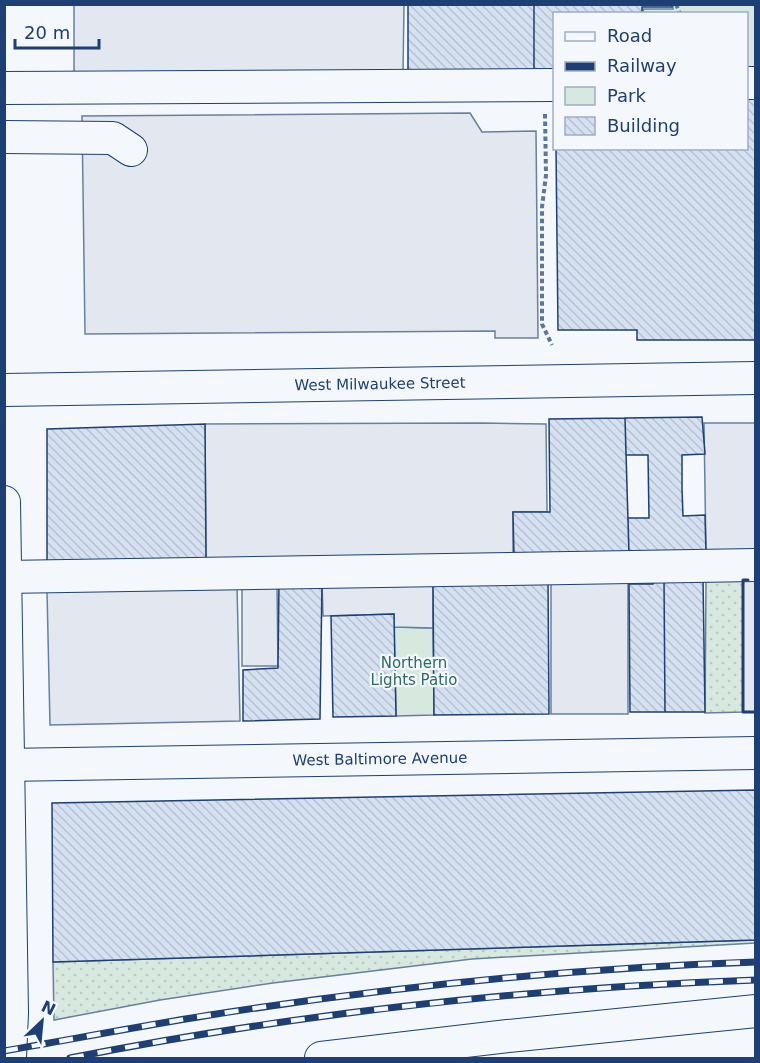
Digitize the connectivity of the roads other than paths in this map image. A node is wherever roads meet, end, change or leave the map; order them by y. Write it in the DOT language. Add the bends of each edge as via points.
graph roads {
  1 [pos="549,85"];
  2 [pos="4,88"];
  3 [pos="4,137"];
  4 [pos="131,150"];
  5 [pos="756,378"];
  6 [pos="4,390"];
  7 [pos="4,502"];
  8 [pos="756,565"];
  9 [pos="5,577"];
  10 [pos="756,753"];
  11 [pos="6,765"];
  12 [pos="756,1011"];
  13 [pos="10,1059"];
  14 [pos="321,1059"];
  1 -- 2 [label="street"];
  3 -- 4 [label="street" via="112,138"];
  5 -- 6 [label="street, West Milwaukee Street"];
  7 -- 9 [label="street"];
  8 -- 9 [label="street"];
  9 -- 11 [label="street"];
  10 -- 11 [label="street, West Baltimore Avenue"];
  11 -- 13 [label="street"];
  12 -- 14 [label="street"];
}
